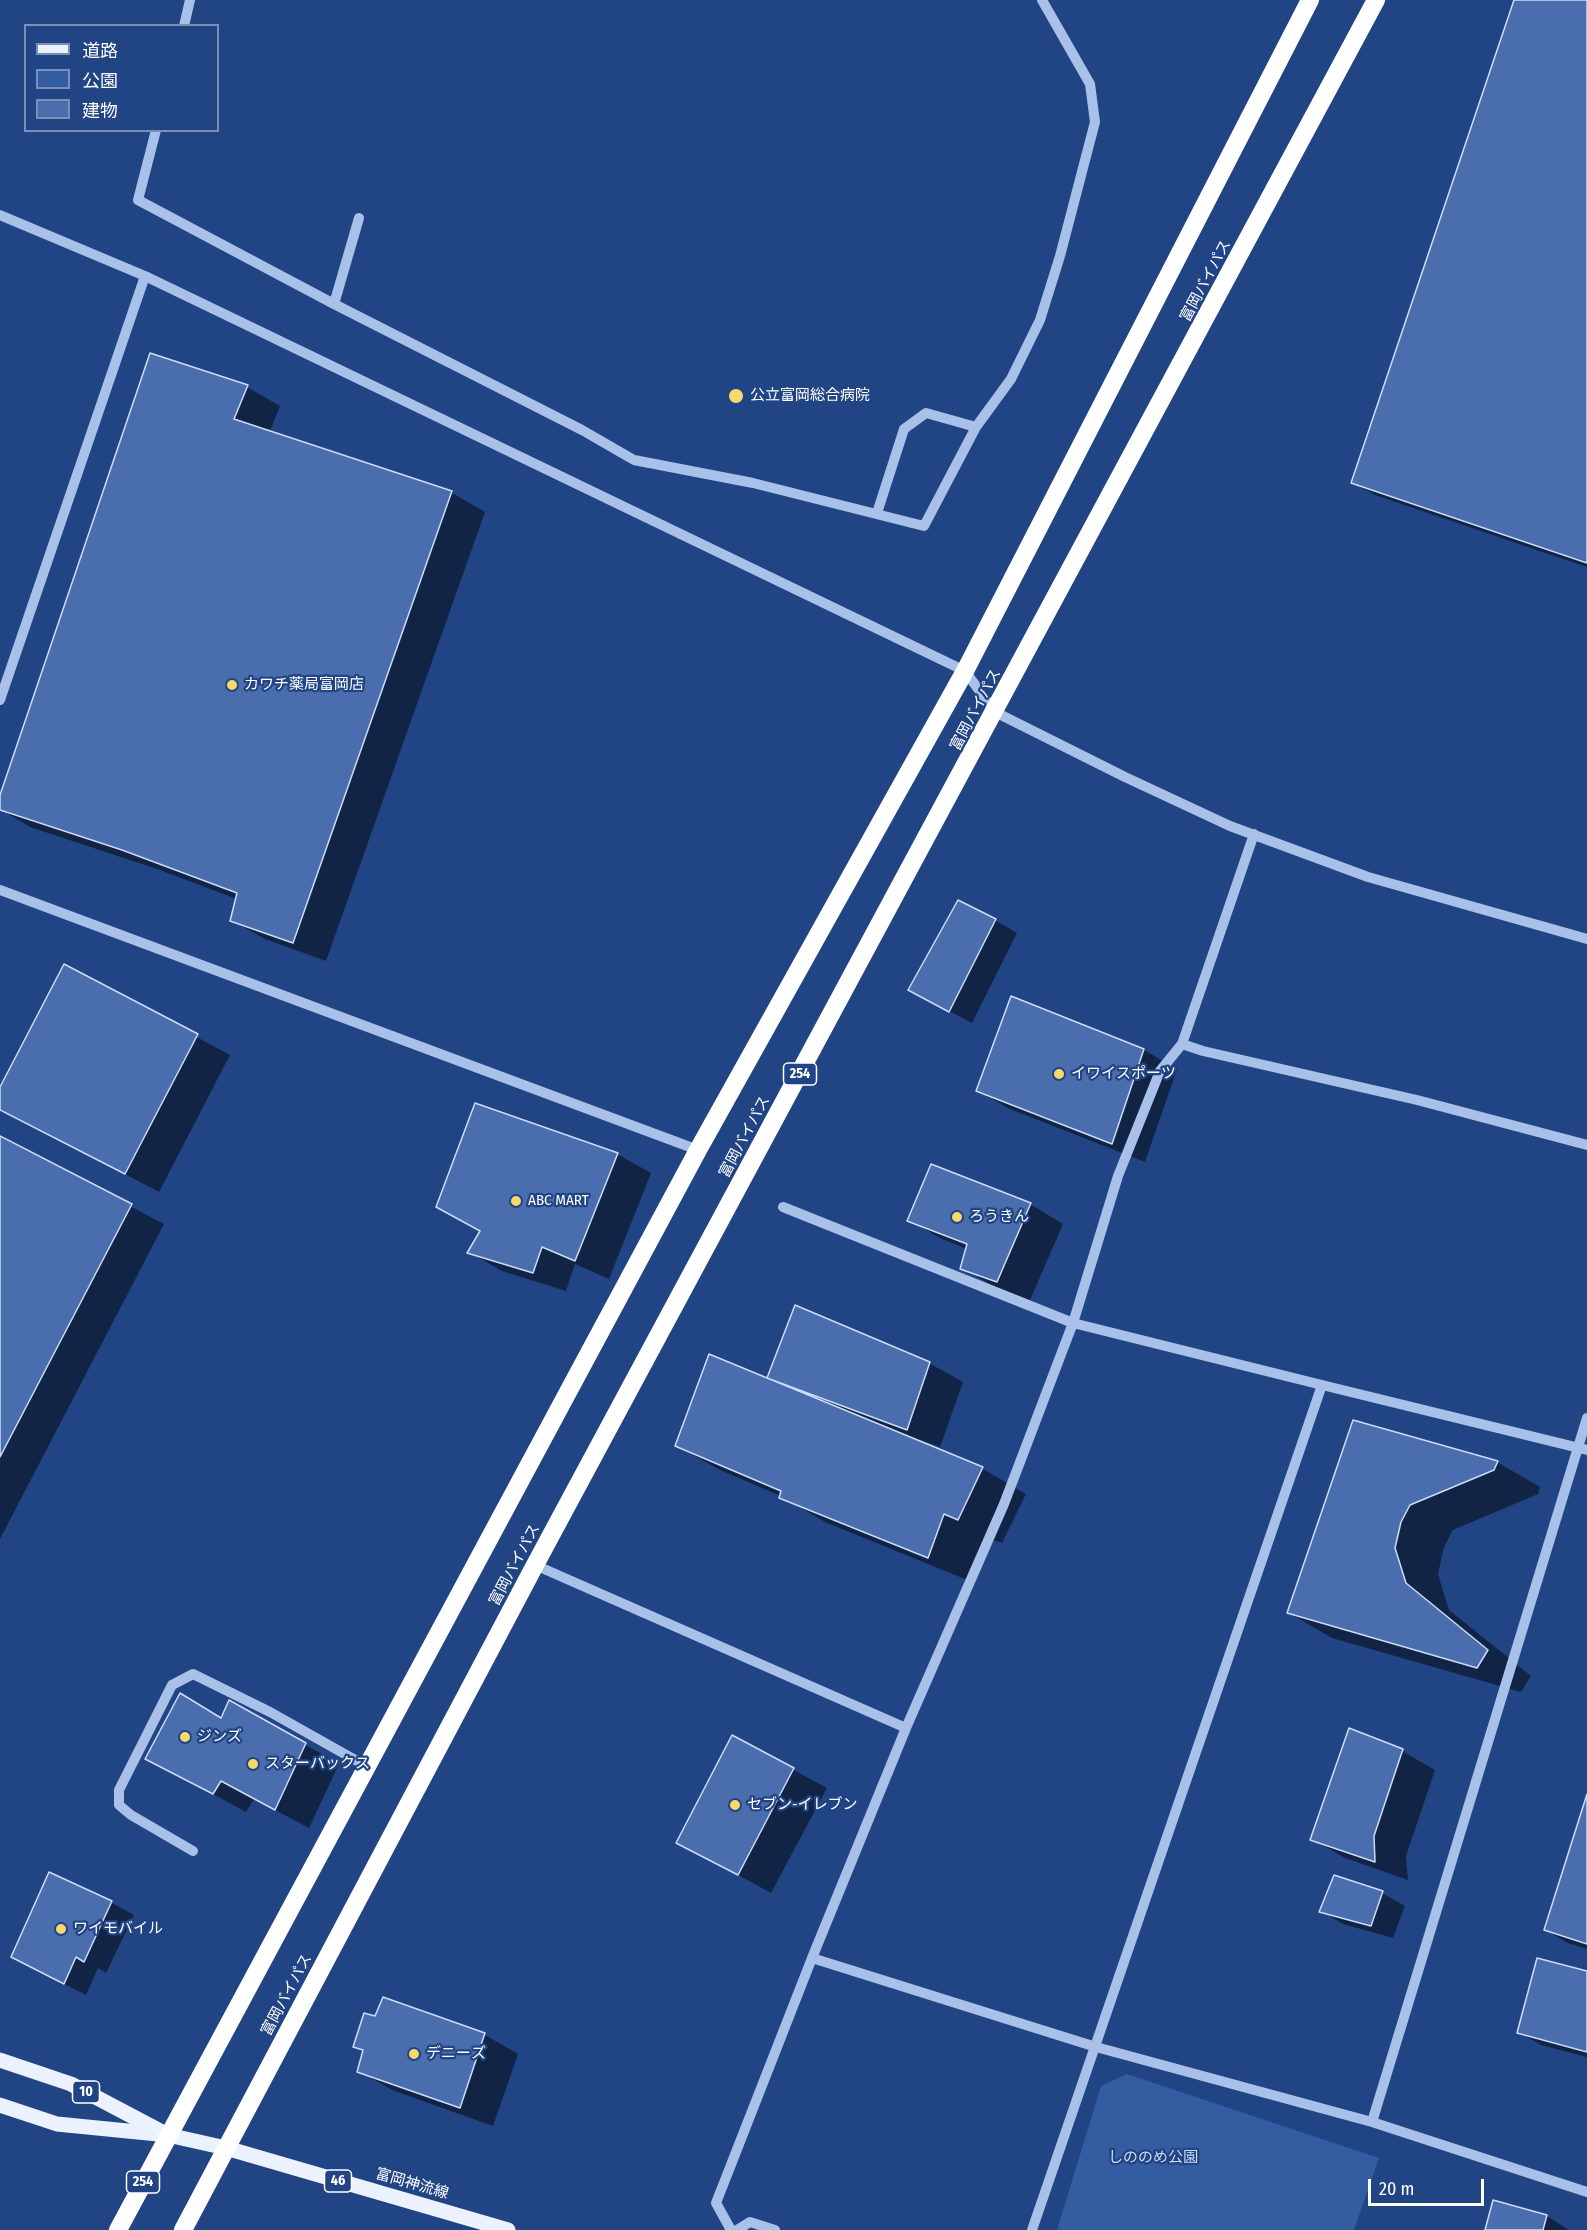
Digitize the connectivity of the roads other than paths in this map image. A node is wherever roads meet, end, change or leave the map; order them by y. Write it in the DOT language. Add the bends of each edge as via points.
graph roads {
  1 [pos="190,0"];
  2 [pos="1042,0"];
  3 [pos="1310,0"];
  4 [pos="1376,0"];
  5 [pos="184,24"];
  6 [pos="155,132"];
  7 [pos="0,215"];
  8 [pos="359,218"];
  9 [pos="144,276"];
  10 [pos="334,304"];
  11 [pos="976,427"];
  12 [pos="877,513"];
  13 [pos="964,671"];
  14 [pos="0,700"];
  15 [pos="995,712"];
  16 [pos="1254,834"];
  17 [pos="0,890"];
  18 [pos="1587,939"];
  19 [pos="1182,1044"];
  20 [pos="1587,1145"];
  21 [pos="698,1150"];
  22 [pos="783,1207"];
  23 [pos="1073,1323"];
  24 [pos="1322,1385"];
  25 [pos="1587,1418"];
  26 [pos="1583,1449"];
  27 [pos="535,1565"];
  28 [pos="906,1728"];
  29 [pos="366,1766"];
  30 [pos="193,1851"];
  31 [pos="812,1958"];
  32 [pos="1096,2047"];
  33 [pos="0,2060"];
  34 [pos="0,2105"];
  35 [pos="1372,2122"];
  36 [pos="168,2135"];
  37 [pos="226,2148"];
  38 [pos="1587,2192"];
  39 [pos="118,2230"];
  40 [pos="183,2230"];
  41 [pos="508,2230"];
  42 [pos="731,2230"];
  43 [pos="737,2230"];
  44 [pos="775,2230"];
  45 [pos="1032,2230"];
  1 -- 5 [label="street"];
  2 -- 11 [label="street" via="1090,84 1095,122 1040,320 1011,378"];
  3 -- 13 [label="highway, 富岡バイパス / 254"];
  4 -- 15 [label="highway, 富岡バイパス / 254"];
  6 -- 10 [label="street" via="138,200"];
  7 -- 9 [label="street"];
  8 -- 10 [label="street"];
  9 -- 13 [label="street"];
  9 -- 14 [label="street"];
  10 -- 12 [label="street" via="634,460"];
  11 -- 12 [label="street" via="924,526"];
  11 -- 12 [label="street" via="926,413 904,429"];
  13 -- 15 [label="street"];
  13 -- 21 [label="highway, 富岡バイパス / 254"];
  15 -- 16 [label="street" via="1125,777"];
  15 -- 27 [label="highway, 富岡バイパス / 254"];
  16 -- 18 [label="street" via="1368,877"];
  16 -- 19 [label="street"];
  17 -- 21 [label="street"];
  19 -- 20 [label="street"];
  19 -- 23 [label="street" via="1160,1071 1118,1176"];
  21 -- 29 [label="highway, 富岡バイパス / 254"];
  22 -- 23 [label="street"];
  23 -- 24 [label="street"];
  23 -- 28 [label="street" via="1004,1504"];
  24 -- 26 [label="street"];
  24 -- 32 [label="street"];
  25 -- 26 [label="street"];
  26 -- 35 [label="street"];
  27 -- 28 [label="street"];
  27 -- 37 [label="highway, 富岡バイパス / 254"];
  28 -- 31 [label="street"];
  29 -- 30 [label="street" via="194,1674 172,1686 119,1790 118,1805"];
  29 -- 36 [label="highway, 富岡バイパス / 254"];
  31 -- 32 [label="street"];
  31 -- 42 [label="street" via="716,2203"];
  32 -- 35 [label="street"];
  32 -- 45 [label="street"];
  33 -- 36 [label="main road, 10" via="71,2084"];
  34 -- 36 [label="main road" via="57,2124"];
  35 -- 38 [label="street"];
  36 -- 37 [label="main road, 富岡神流線 / 46"];
  36 -- 39 [label="highway, 富岡バイパス / 254"];
  37 -- 40 [label="highway, 富岡バイパス / 254"];
  37 -- 41 [label="main road, 富岡神流線 / 46"];
  43 -- 44 [label="street" via="750,2222"];
}
